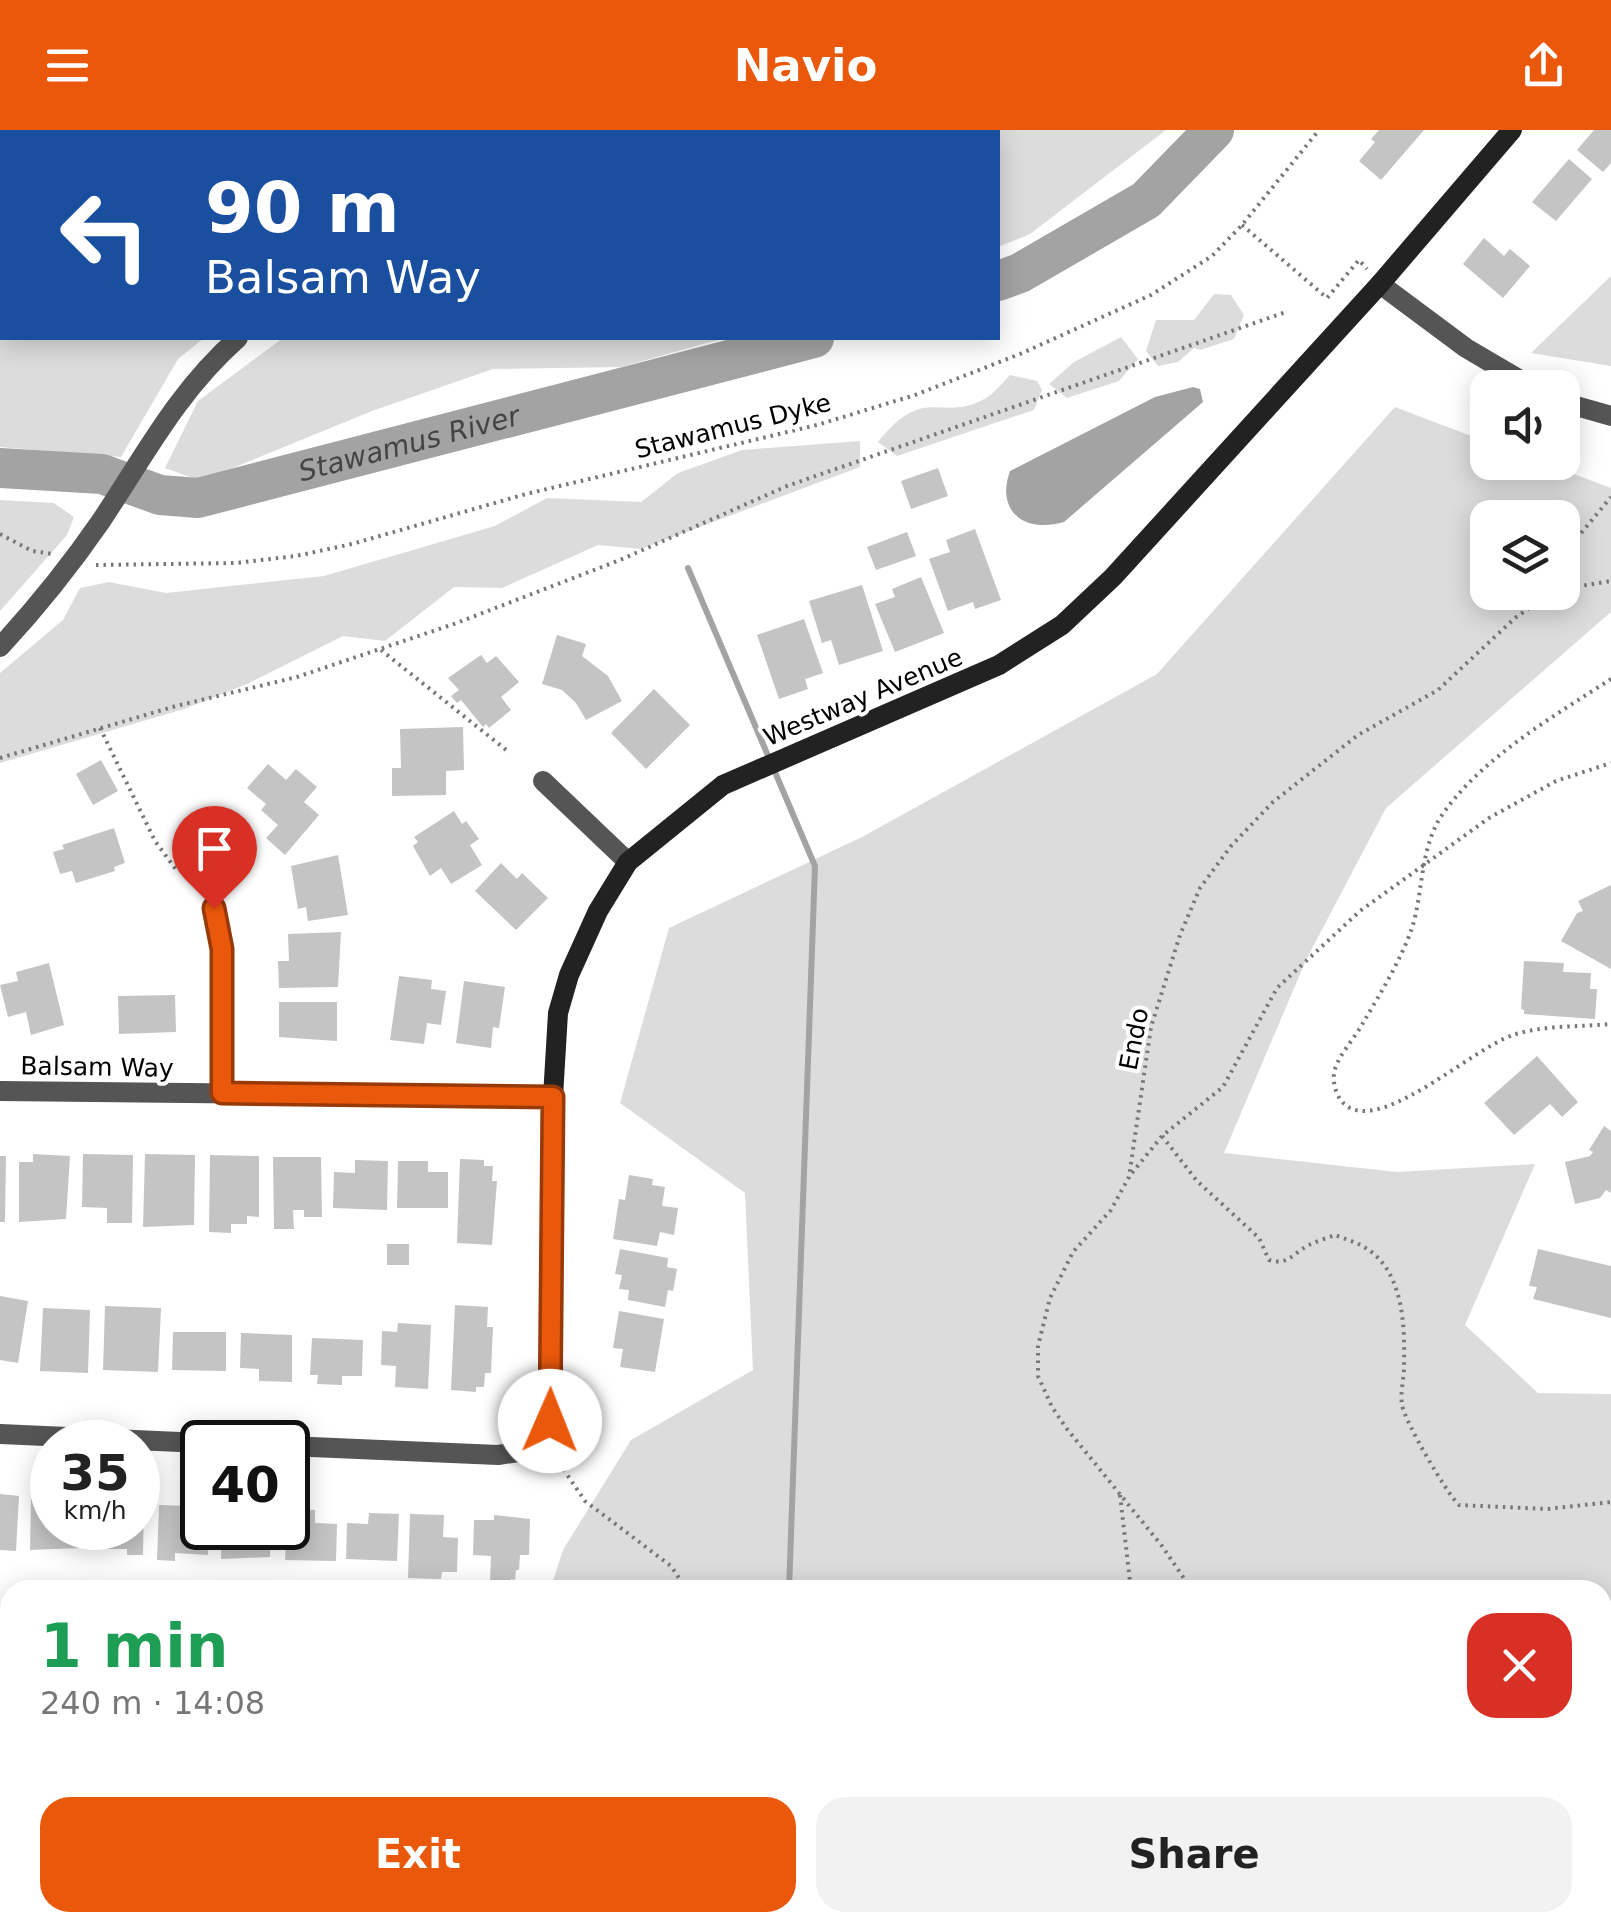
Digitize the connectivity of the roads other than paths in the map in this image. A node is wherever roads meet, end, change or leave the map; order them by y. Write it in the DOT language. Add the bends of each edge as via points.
graph roads {
  1 [pos="1512,130"];
  2 [pos="1380,284"];
  3 [pos="236,340"];
  4 [pos="1503,370"];
  5 [pos="1580,407"];
  6 [pos="1611,416"];
  7 [pos="0,647"];
  8 [pos="544,782"];
  9 [pos="628,862"];
  10 [pos="214,908"];
  11 [pos="0,1091"];
  12 [pos="222,1093"];
  13 [pos="553,1097"];
  14 [pos="0,1434"];
  15 [pos="180,1442"];
  16 [pos="310,1447"];
  1 -- 2 [label="street, Westway Avenue"];
  2 -- 4 [label="street"];
  2 -- 9 [label="street, Westway Avenue" via="1113,578 1062,625 999,665 723,785"];
  3 -- 7 [label="street" via="188,387 76,556"];
  5 -- 6 [label="street"];
  8 -- 9 [label="street"];
  9 -- 13 [label="street, Westway Avenue" via="569,975 558,1013"];
  10 -- 12 [label="street" via="222,949"];
  11 -- 12 [label="street, Balsam Way"];
  12 -- 13 [label="street, Balsam Way"];
  13 -- 16 [label="street, Westway Avenue" via="552,1397 542,1439 525,1451 498,1455"];
  14 -- 15 [label="street"];
}
